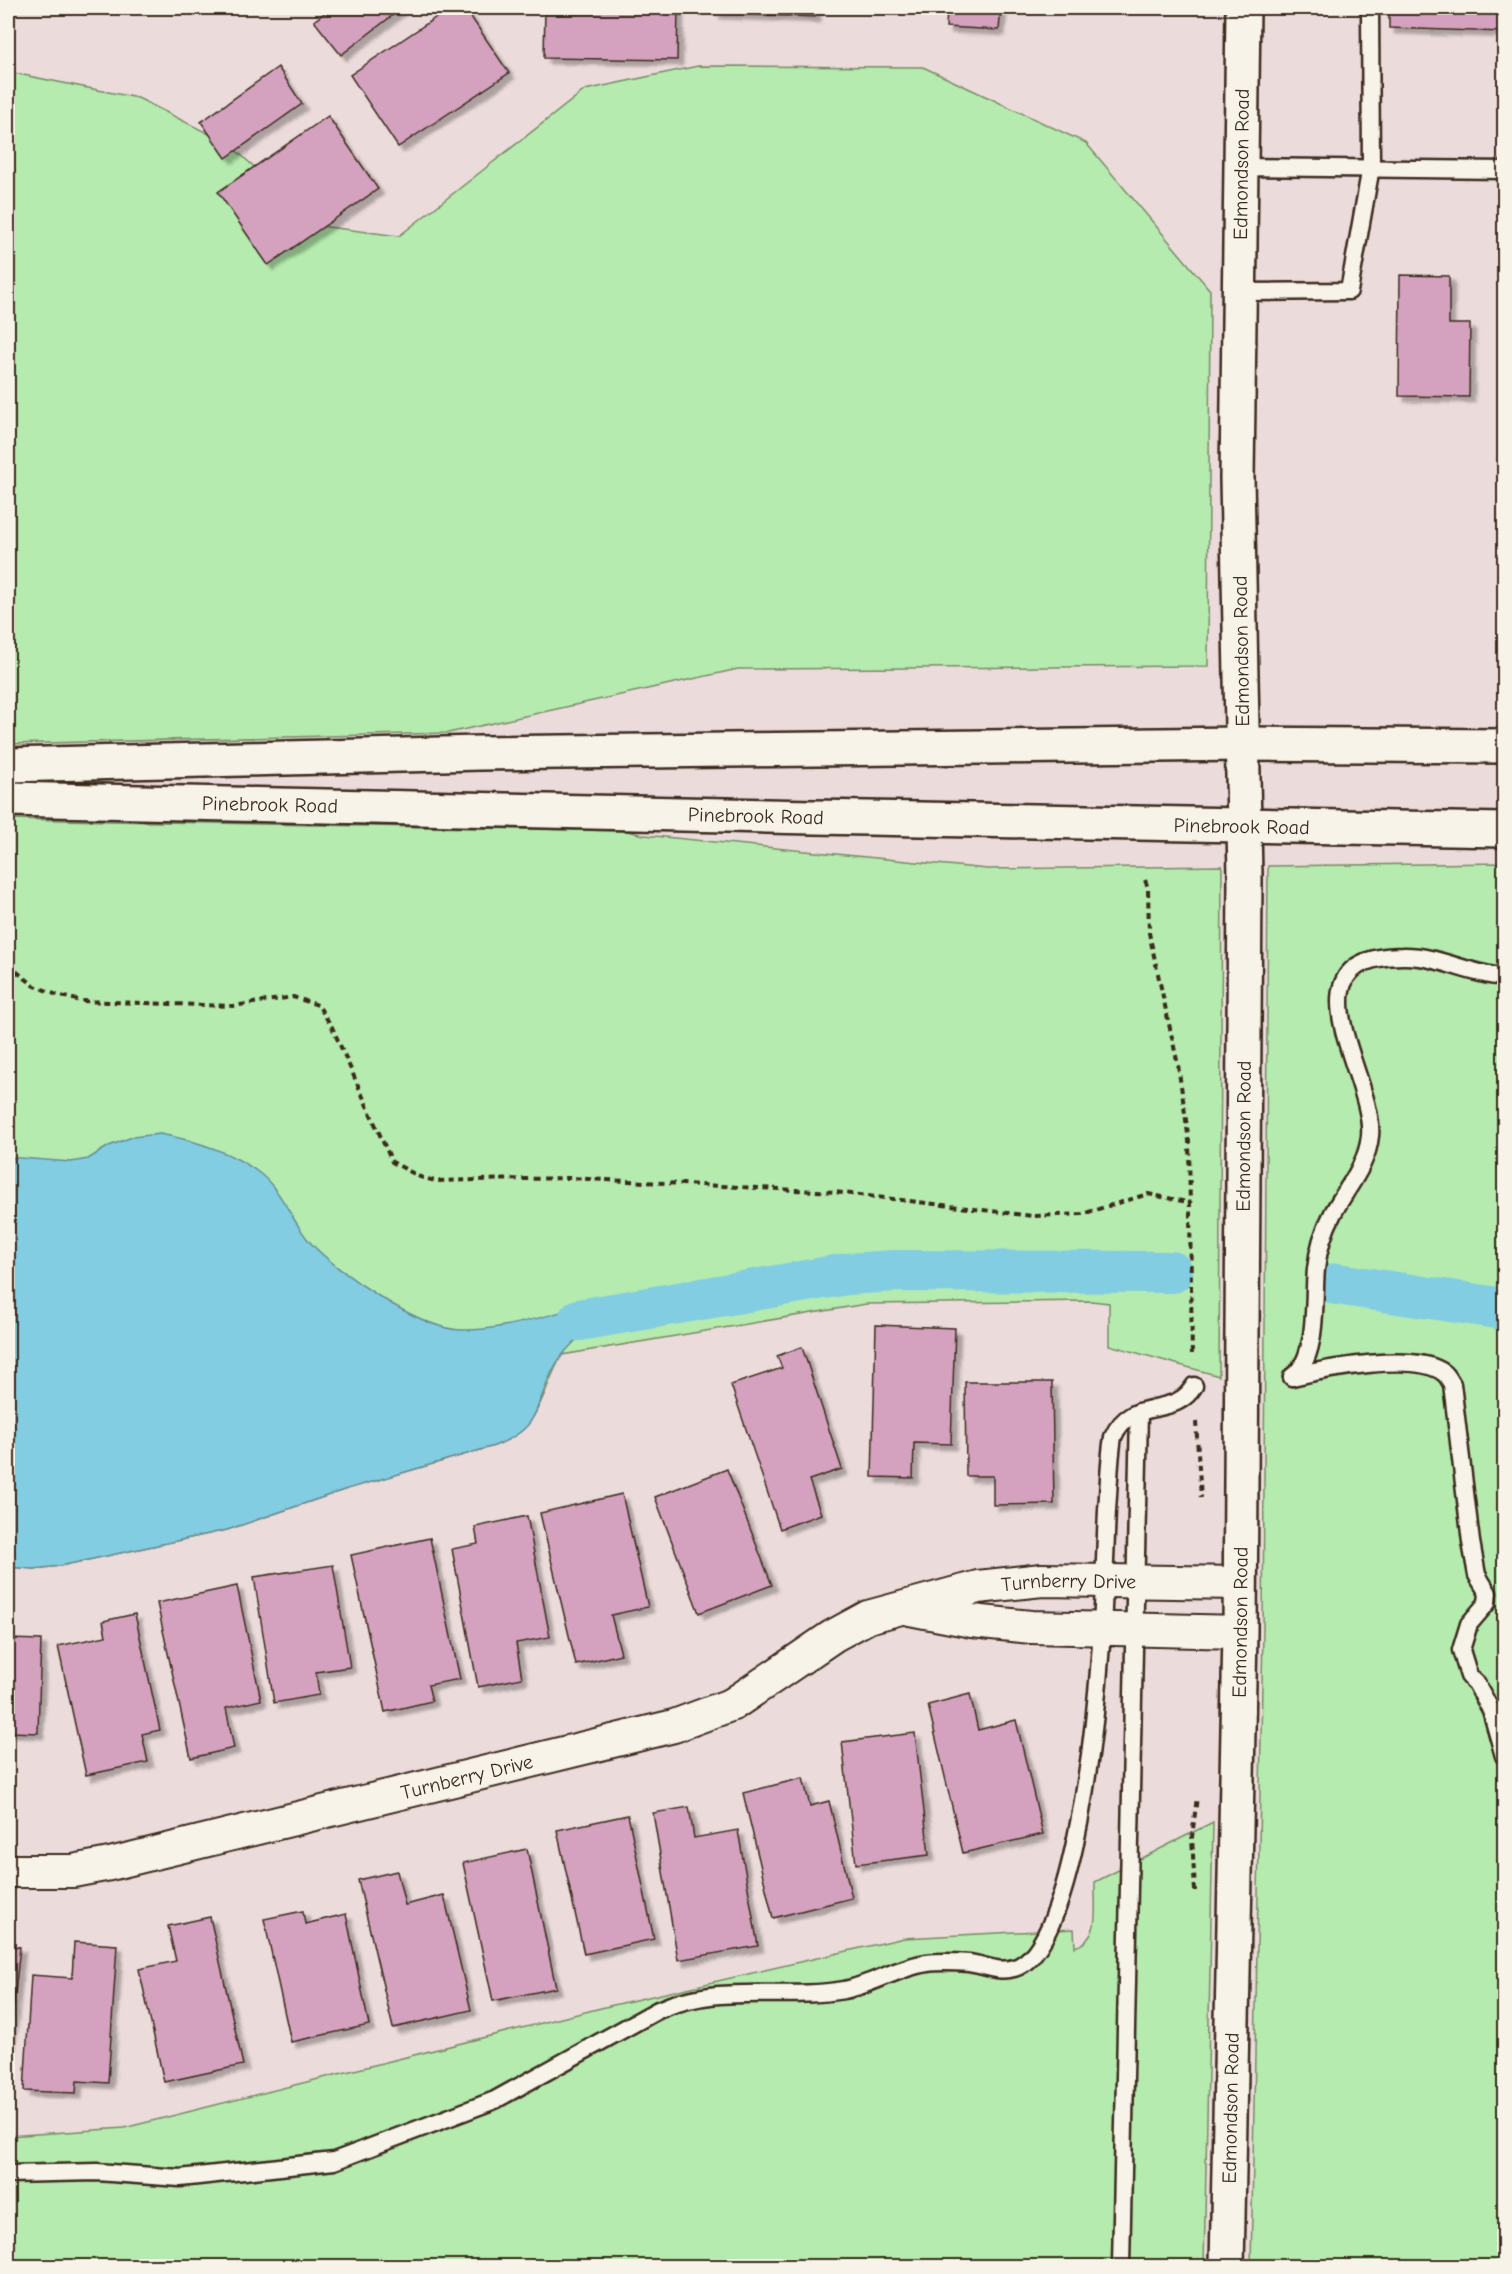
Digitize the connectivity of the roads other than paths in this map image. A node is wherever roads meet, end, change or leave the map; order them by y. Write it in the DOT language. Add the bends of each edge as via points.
graph roads {
  1 [pos="1243,8"];
  2 [pos="1370,8"];
  3 [pos="1241,167"];
  4 [pos="1371,167"];
  5 [pos="1504,170"];
  6 [pos="1240,292"];
  7 [pos="1243,744"];
  8 [pos="1504,746"];
  9 [pos="8,765"];
  10 [pos="8,799"];
  11 [pos="1245,827"];
  12 [pos="1504,830"];
  13 [pos="1504,977"];
  14 [pos="1194,1386"];
  15 [pos="1139,1412"];
  16 [pos="1104,1581"];
  17 [pos="1136,1582"];
  18 [pos="1240,1583"];
  19 [pos="900,1607"];
  20 [pos="1102,1629"];
  21 [pos="1135,1629"];
  22 [pos="1240,1632"];
  23 [pos="1504,1756"];
  24 [pos="8,1871"];
  25 [pos="8,2174"];
  26 [pos="1121,2266"];
  27 [pos="1227,2266"];
  1 -- 3 [label="street, Edmondson Road"];
  2 -- 4 [label="lane"];
  3 -- 4 [label="lane"];
  3 -- 6 [label="street, Edmondson Road"];
  4 -- 5 [label="lane"];
  4 -- 6 [label="lane" via="1349,291"];
  6 -- 7 [label="street, Edmondson Road" via="1237,478"];
  7 -- 8 [label="street"];
  7 -- 9 [label="street" via="480,753"];
  7 -- 11 [label="street, Edmondson Road"];
  10 -- 11 [label="street, Pinebrook Road"];
  11 -- 12 [label="street, Pinebrook Road"];
  11 -- 18 [label="street, Edmondson Road"];
  13 -- 23 [label="lane" via="1484,976 1418,956 1401,955 1360,965 1348,975 1339,1004 1341,1023 1369,1109 1370,1137 1362,1166 1324,1235 1316,1272 1311,1335 1302,1368 1292,1377 1409,1361 1444,1372 1452,1384 1471,1542 1477,1575 1488,1593 1487,1603 1468,1624 1461,1650 1469,1676 1491,1710"];
  14 -- 15 [label="lane" via="1189,1395 1178,1401"];
  15 -- 16 [label="lane" via="1119,1424 1112,1444"];
  15 -- 17 [label="lane"];
  16 -- 17 [label="street, Turnberry Drive"];
  16 -- 19 [label="street, Turnberry Drive" via="1010,1582"];
  16 -- 20 [label="lane"];
  17 -- 18 [label="street, Turnberry Drive"];
  17 -- 21 [label="lane"];
  18 -- 22 [label="street, Edmondson Road"];
  19 -- 20 [label="street, Turnberry Drive" via="1002,1624"];
  19 -- 24 [label="street, Turnberry Drive" via="850,1626 733,1704 674,1726 110,1864 73,1871"];
  20 -- 21 [label="street, Turnberry Drive"];
  20 -- 25 [label="lane" via="1091,1740 1072,1862 1041,1946 1028,1961 1014,1968 926,1963 847,1989 726,1993 680,2000 495,2100 333,2161 180,2178 97,2172"];
  21 -- 22 [label="street, Turnberry Drive"];
  21 -- 26 [label="lane"];
  22 -- 27 [label="street, Edmondson Road"];
}
